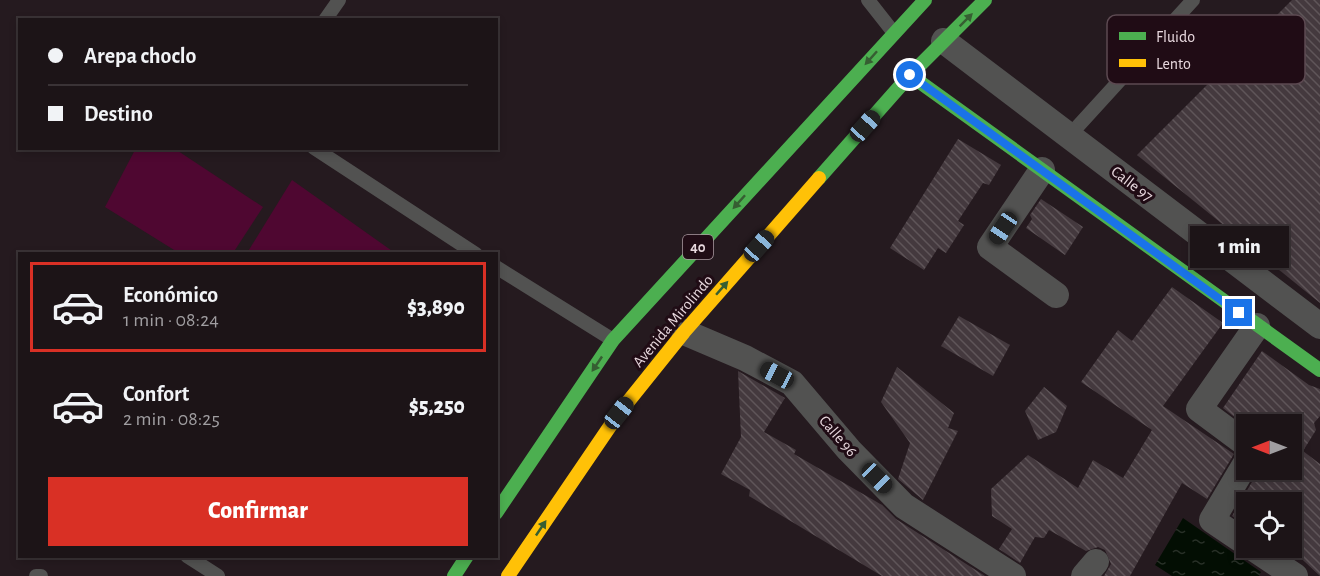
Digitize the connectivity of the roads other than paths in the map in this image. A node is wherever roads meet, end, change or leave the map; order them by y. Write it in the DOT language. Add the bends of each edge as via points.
graph roads {
  1 [pos="339,0"];
  2 [pos="868,0"];
  3 [pos="925,0"];
  4 [pos="986,0"];
  5 [pos="1193,0"];
  6 [pos="1179,15"];
  7 [pos="327,18"];
  8 [pos="894,33"];
  9 [pos="944,41"];
  10 [pos="910,75"];
  11 [pos="1116,84"];
  12 [pos="1069,135"];
  13 [pos="317,150"];
  14 [pos="1042,170"];
  15 [pos="473,252"];
  16 [pos="498,268"];
  17 [pos="1056,295"];
  18 [pos="1257,326"];
  19 [pos="1320,326"];
  20 [pos="684,332"];
  21 [pos="613,340"];
  22 [pos="1320,370"];
  23 [pos="1236,437"];
  24 [pos="1236,479"];
  25 [pos="498,510"];
  26 [pos="1236,536"];
  27 [pos="190,558"];
  28 [pos="466,558"];
  29 [pos="1268,558"];
  30 [pos="36,576"];
  31 [pos="41,576"];
  32 [pos="218,576"];
  33 [pos="454,576"];
  34 [pos="508,576"];
  35 [pos="1013,576"];
  36 [pos="1295,576"];
  1 -- 7 [label="lane"];
  2 -- 8 [label="lane"];
  3 -- 8 [label="main road, Avenida Mirolindo / 40"];
  9 -- 4 [label="main road, Avenida Mirolindo, one-way"];
  5 -- 6 [label="lane"];
  8 -- 21 [label="main road, Avenida Mirolindo / 40, one-way"];
  9 -- 10 [label="main road, Avenida Mirolindo"];
  9 -- 12 [label="street, Calle 97"];
  10 -- 14 [label="main road"];
  20 -- 10 [label="main road, Avenida Mirolindo, one-way"];
  11 -- 12 [label="lane"];
  12 -- 19 [label="street, Calle 97"];
  13 -- 15 [label="lane"];
  14 -- 17 [label="street" via="990,247"];
  14 -- 18 [label="main road"];
  16 -- 21 [label="lane"];
  18 -- 22 [label="main road"];
  18 -- 23 [label="street" via="1199,409"];
  34 -- 20 [label="main road, Avenida Mirolindo, one-way" via="619,413"];
  20 -- 35 [label="street, Calle 96" via="792,383 904,507"];
  21 -- 25 [label="main road, Avenida Mirolindo / 40, one-way"];
  24 -- 26 [label="street" via="1212,519"];
  27 -- 32 [label="lane"];
  28 -- 33 [label="main road"];
  29 -- 36 [label="street"];
  30 -- 31 [label="lane"];
}
